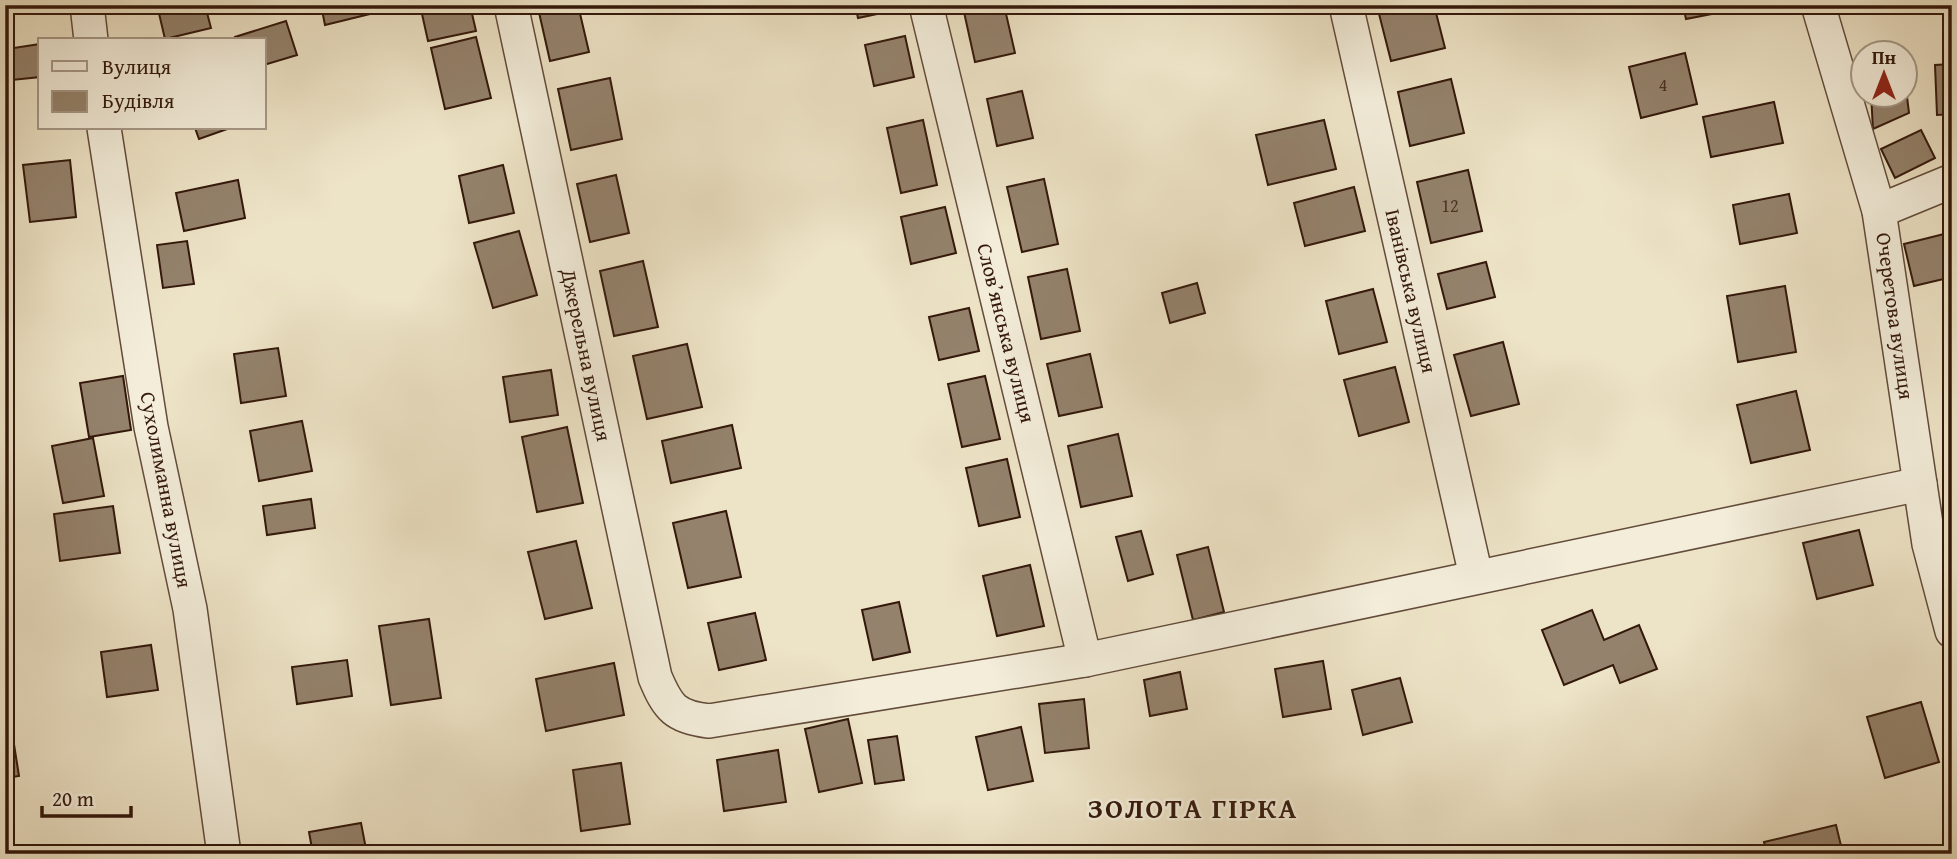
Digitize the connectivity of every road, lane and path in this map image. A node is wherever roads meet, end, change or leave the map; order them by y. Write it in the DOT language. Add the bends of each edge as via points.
graph roads {
  1 [pos="87,5"];
  2 [pos="511,5"];
  3 [pos="926,5"];
  4 [pos="1346,5"];
  5 [pos="1818,5"];
  6 [pos="90,38"];
  7 [pos="104,130"];
  8 [pos="1952,181"];
  9 [pos="1879,211"];
  10 [pos="1920,484"];
  11 [pos="1940,541"];
  12 [pos="1476,576"];
  13 [pos="1952,631"];
  14 [pos="1085,660"];
  15 [pos="224,854"];
  1 -- 6 [label="street"];
  2 -- 14 [label="street, Джерельна вулиця" via="655,677 666,702 686,718 709,721"];
  3 -- 14 [label="street, Словʼянська вулиця"];
  4 -- 12 [label="street, Іванівська вулиця"];
  5 -- 9 [label="street, Очеретова вулиця"];
  7 -- 15 [label="street, Сухолиманна вулиця" via="151,427 190,609"];
  8 -- 9 [label="street"];
  9 -- 10 [label="street, Очеретова вулиця"];
  10 -- 11 [label="street, Очеретова вулиця"];
  10 -- 12 [label="street"];
  11 -- 13 [label="street, Очеретова вулиця"];
  12 -- 14 [label="street"];
}
